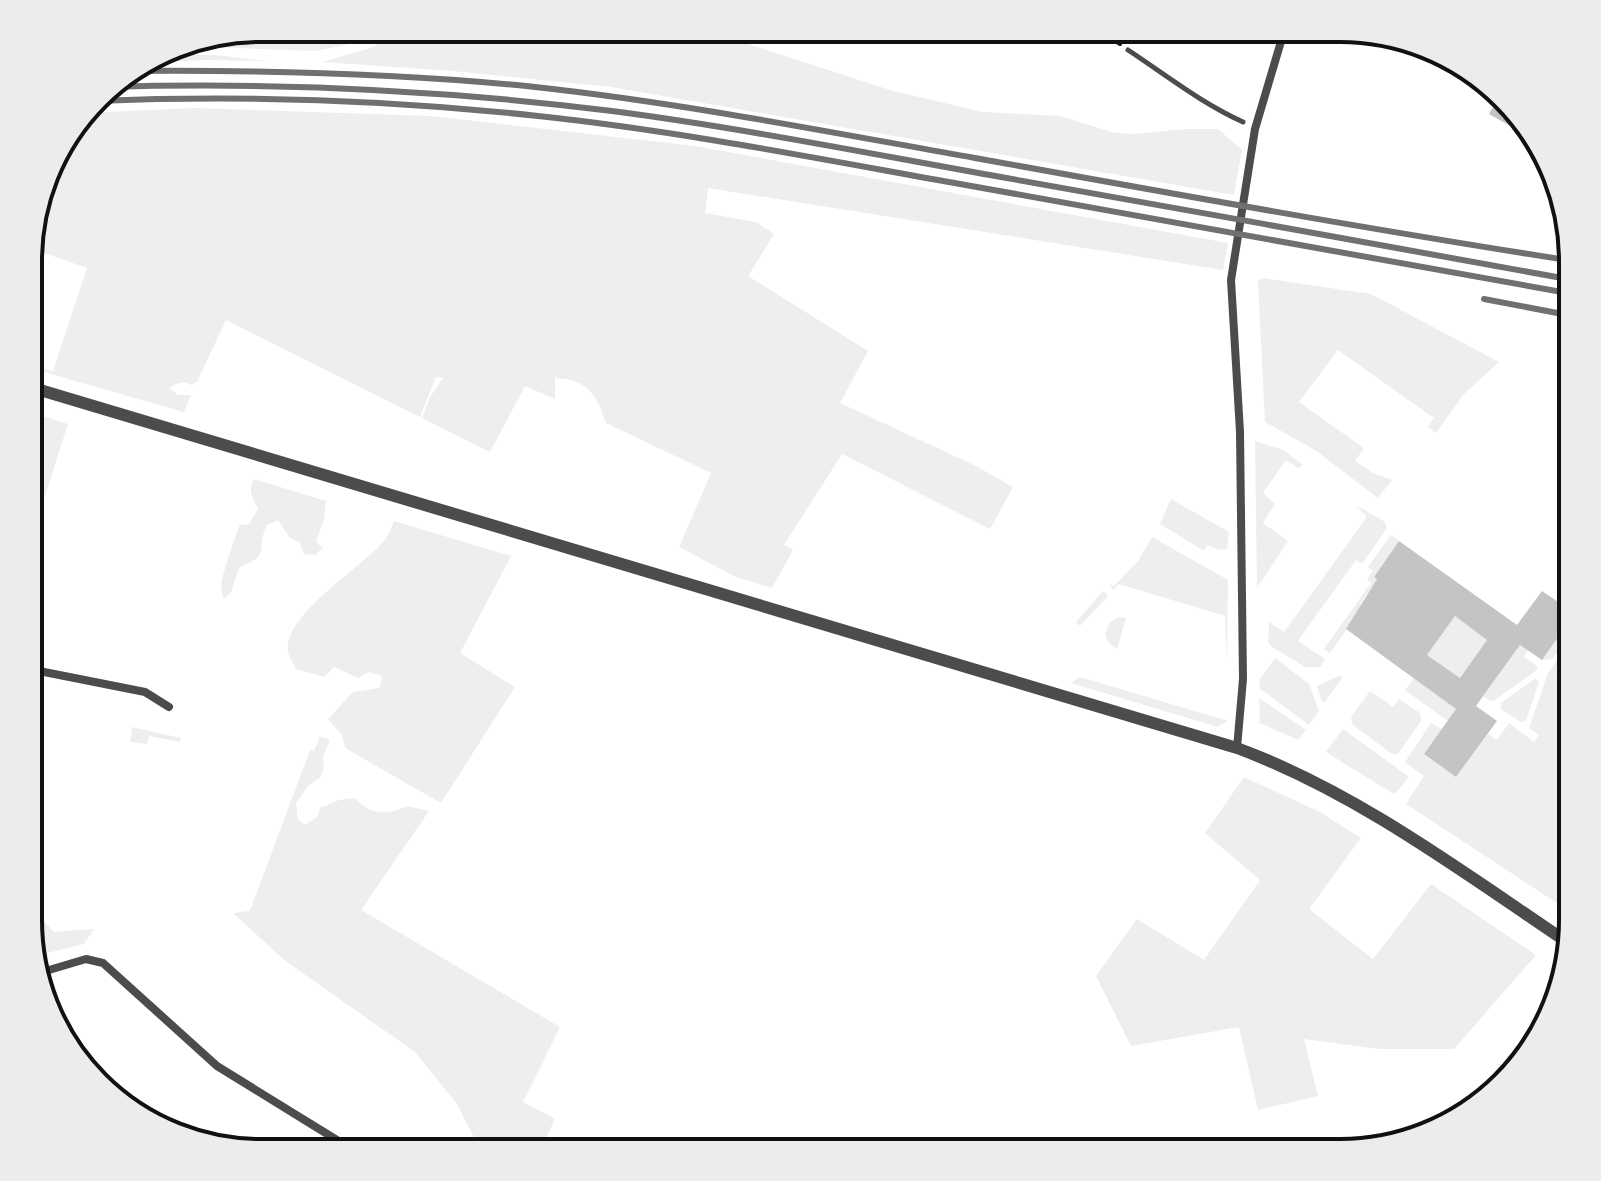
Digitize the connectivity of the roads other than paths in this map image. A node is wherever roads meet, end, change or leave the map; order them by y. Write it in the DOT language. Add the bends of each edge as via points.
graph roads {
  1 [pos="1281,42"];
  2 [pos="1128,50"];
  3 [pos="1243,122"];
  4 [pos="42,391"];
  5 [pos="42,672"];
  6 [pos="169,707"];
  7 [pos="1237,748"];
  8 [pos="1559,937"];
  9 [pos="48,970"];
  10 [pos="335,1139"];
  1 -- 7 [label="street" via="1255,129 1232,271 1244,690"];
  2 -- 3 [label="lane" via="1207,105"];
  4 -- 7 [label="street"];
  5 -- 6 [label="street" via="145,692"];
  7 -- 8 [label="street" via="1359,807"];
  9 -- 10 [label="street" via="86,959 103,963 217,1066"];
}
